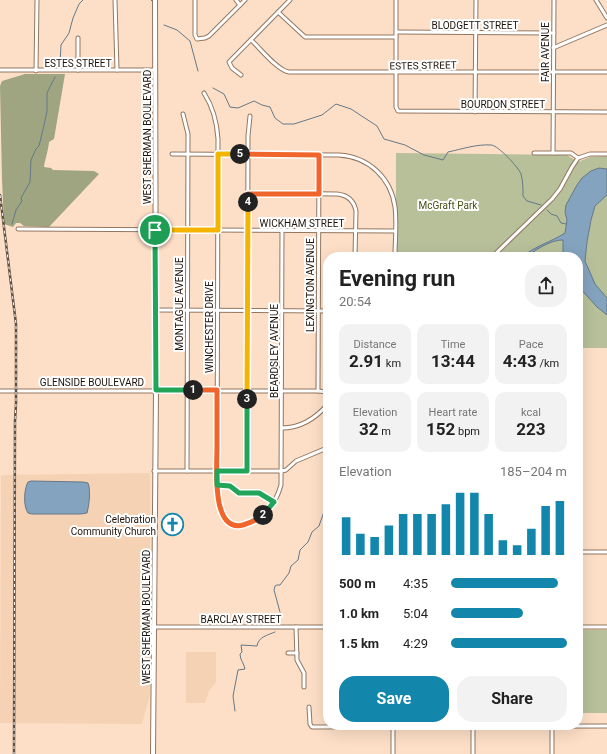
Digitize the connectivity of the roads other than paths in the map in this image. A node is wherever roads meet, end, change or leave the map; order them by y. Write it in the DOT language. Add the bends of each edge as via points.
graph roads {
  1 [pos="37,0"];
  2 [pos="115,0"];
  3 [pos="155,0"];
  4 [pos="195,0"];
  5 [pos="236,0"];
  6 [pos="245,0"];
  7 [pos="290,0"];
  8 [pos="396,0"];
  9 [pos="476,0"];
  10 [pos="554,0"];
  11 [pos="596,0"];
  12 [pos="240,5"];
  13 [pos="278,12"];
  14 [pos="607,18"];
  15 [pos="607,25"];
  16 [pos="396,32"];
  17 [pos="476,33"];
  18 [pos="554,33"];
  19 [pos="78,38"];
  20 [pos="396,38"];
  21 [pos="251,40"];
  22 [pos="553,48"];
  23 [pos="0,70"];
  24 [pos="78,70"];
  25 [pos="117,70"];
  26 [pos="155,70"];
  27 [pos="36,71"];
  28 [pos="476,72"];
  29 [pos="553,72"];
  30 [pos="607,72"];
  31 [pos="396,73"];
  32 [pos="241,75"];
  33 [pos="204,93"];
  34 [pos="476,112"];
  35 [pos="553,112"];
  36 [pos="607,112"];
  37 [pos="183,114"];
  38 [pos="250,116"];
  39 [pos="534,153"];
  40 [pos="553,153"];
  41 [pos="172,154"];
  42 [pos="188,154"];
  43 [pos="218,154"];
  44 [pos="248,154"];
  45 [pos="607,154"];
  46 [pos="319,155"];
  47 [pos="578,158"];
  48 [pos="248,194"];
  49 [pos="319,194"];
  50 [pos="18,229"];
  51 [pos="155,230"];
  52 [pos="188,230"];
  53 [pos="218,230"];
  54 [pos="248,230"];
  55 [pos="282,230"];
  56 [pos="318,231"];
  57 [pos="356,231"];
  58 [pos="395,231"];
  59 [pos="356,252"];
  60 [pos="395,252"];
  61 [pos="497,252"];
  62 [pos="156,310"];
  63 [pos="187,310"];
  64 [pos="218,310"];
  65 [pos="247,310"];
  66 [pos="282,310"];
  67 [pos="318,311"];
  68 [pos="323,311"];
  69 [pos="156,390"];
  70 [pos="187,390"];
  71 [pos="217,390"];
  72 [pos="247,390"];
  73 [pos="282,390"];
  74 [pos="0,391"];
  75 [pos="318,391"];
  76 [pos="323,392"];
  77 [pos="323,409"];
  78 [pos="282,428"];
  79 [pos="323,450"];
  80 [pos="154,471"];
  81 [pos="187,471"];
  82 [pos="217,471"];
  83 [pos="247,471"];
  84 [pos="282,471"];
  85 [pos="217,485"];
  86 [pos="274,502"];
  87 [pos="583,552"];
  88 [pos="607,552"];
  89 [pos="154,627"];
  90 [pos="296,627"];
  91 [pos="323,627"];
  92 [pos="583,627"];
  93 [pos="607,627"];
  94 [pos="288,653"];
  95 [pos="296,653"];
  96 [pos="304,687"];
  97 [pos="309,707"];
  98 [pos="583,726"];
  99 [pos="607,726"];
  100 [pos="323,727"];
  101 [pos="393,730"];
  102 [pos="473,730"];
  103 [pos="552,730"];
  104 [pos="153,754"];
  105 [pos="393,754"];
  106 [pos="473,754"];
  107 [pos="552,754"];
  1 -- 27 [label="street"];
  2 -- 25 [label="street"];
  3 -- 26 [label="main road, WEST SHERMAN BOULEVARD"];
  4 -- 12 [label="street" via="197,39 209,36"];
  5 -- 12 [label="street"];
  6 -- 12 [label="street"];
  7 -- 13 [label="street"];
  8 -- 16 [label="street"];
  9 -- 17 [label="street"];
  10 -- 18 [label="street, FAIR AVENUE"];
  11 -- 14 [label="street"];
  13 -- 20 [label="street" via="305,37"];
  13 -- 21 [label="street"];
  15 -- 22 [label="street"];
  16 -- 17 [label="street, BLODGETT STREET"];
  16 -- 20 [label="street"];
  17 -- 18 [label="street, BLODGETT STREET"];
  17 -- 28 [label="street"];
  18 -- 22 [label="street, FAIR AVENUE"];
  19 -- 24 [label="street"];
  20 -- 31 [label="street"];
  21 -- 31 [label="street, ESTES STREET" via="286,72"];
  21 -- 32 [label="street" via="229,62"];
  22 -- 29 [label="street, FAIR AVENUE"];
  23 -- 27 [label="street, ESTES STREET"];
  24 -- 25 [label="street, ESTES STREET"];
  24 -- 27 [label="street, ESTES STREET"];
  25 -- 26 [label="street, ESTES STREET"];
  26 -- 51 [label="main road, WEST SHERMAN BOULEVARD"];
  28 -- 29 [label="street, ESTES STREET"];
  28 -- 31 [label="street, ESTES STREET"];
  28 -- 34 [label="street"];
  29 -- 30 [label="street, ESTES STREET"];
  29 -- 35 [label="street, FAIR AVENUE"];
  31 -- 34 [label="street, BOURDON STREET" via="396,107 399,112"];
  33 -- 43 [label="street, WINCHESTER DRIVE" via="216,123"];
  34 -- 35 [label="street, BOURDON STREET"];
  35 -- 36 [label="street, BOURDON STREET"];
  35 -- 40 [label="street, FAIR AVENUE"];
  37 -- 42 [label="street, MONTAGUE AVENUE" via="187,128"];
  38 -- 44 [label="street"];
  39 -- 40 [label="street"];
  40 -- 47 [label="street" via="572,153"];
  41 -- 42 [label="street"];
  42 -- 43 [label="street"];
  42 -- 52 [label="street, MONTAGUE AVENUE"];
  43 -- 44 [label="street"];
  43 -- 53 [label="street, WINCHESTER DRIVE"];
  44 -- 46 [label="street"];
  44 -- 48 [label="street"];
  45 -- 47 [label="street" via="590,154"];
  46 -- 49 [label="street, LEXINGTON AVENUE"];
  46 -- 58 [label="street" via="346,155 366,163 382,176 394,201"];
  47 -- 61 [label="street" via="552,199"];
  48 -- 49 [label="street"];
  48 -- 54 [label="street"];
  49 -- 56 [label="street, LEXINGTON AVENUE"];
  49 -- 57 [label="street" via="340,194 350,198 355,207"];
  50 -- 51 [label="street, WICKHAM STREET"];
  51 -- 52 [label="street, WICKHAM STREET"];
  51 -- 62 [label="main road, WEST SHERMAN BOULEVARD"];
  52 -- 53 [label="street, WICKHAM STREET"];
  52 -- 63 [label="street, MONTAGUE AVENUE"];
  53 -- 54 [label="street, WICKHAM STREET"];
  53 -- 64 [label="street, WINCHESTER DRIVE"];
  54 -- 55 [label="street, WICKHAM STREET"];
  54 -- 65 [label="street"];
  55 -- 56 [label="street, WICKHAM STREET"];
  55 -- 66 [label="street, BEARDSLEY AVENUE"];
  56 -- 57 [label="street, WICKHAM STREET"];
  56 -- 67 [label="street, LEXINGTON AVENUE"];
  57 -- 58 [label="street, WICKHAM STREET"];
  57 -- 59 [label="street"];
  58 -- 60 [label="street"];
  62 -- 63 [label="street"];
  62 -- 69 [label="main road, WEST SHERMAN BOULEVARD"];
  63 -- 64 [label="street"];
  63 -- 70 [label="street, MONTAGUE AVENUE"];
  64 -- 65 [label="street"];
  64 -- 71 [label="street, WINCHESTER DRIVE"];
  65 -- 66 [label="street"];
  65 -- 72 [label="street"];
  66 -- 67 [label="street"];
  66 -- 73 [label="street, BEARDSLEY AVENUE"];
  67 -- 68 [label="street"];
  67 -- 75 [label="street, LEXINGTON AVENUE"];
  69 -- 70 [label="street, GLENSIDE BOULEVARD"];
  69 -- 74 [label="street, GLENSIDE BOULEVARD"];
  69 -- 80 [label="main road, WEST SHERMAN BOULEVARD"];
  70 -- 71 [label="street, GLENSIDE BOULEVARD"];
  70 -- 81 [label="street, MONTAGUE AVENUE"];
  71 -- 72 [label="street, GLENSIDE BOULEVARD"];
  71 -- 82 [label="street, WINCHESTER DRIVE"];
  72 -- 73 [label="street, GLENSIDE BOULEVARD"];
  72 -- 83 [label="street"];
  73 -- 75 [label="street, GLENSIDE BOULEVARD"];
  73 -- 78 [label="street, BEARDSLEY AVENUE"];
  75 -- 76 [label="street, GLENSIDE BOULEVARD"];
  77 -- 78 [label="street" via="303,424"];
  78 -- 84 [label="street, BEARDSLEY AVENUE"];
  79 -- 84 [label="street" via="296,461"];
  80 -- 81 [label="street"];
  80 -- 89 [label="main road, WEST SHERMAN BOULEVARD"];
  81 -- 82 [label="street"];
  82 -- 83 [label="street"];
  82 -- 85 [label="street, WINCHESTER DRIVE"];
  83 -- 84 [label="street"];
  84 -- 86 [label="street, WINCHESTER DRIVE" via="281,485"];
  85 -- 86 [label="street" via="230,486 239,493 259,493"];
  85 -- 86 [label="street, WINCHESTER DRIVE" via="220,506 233,525 243,525 260,518"];
  87 -- 88 [label="street"];
  89 -- 90 [label="street, BARCLAY STREET"];
  89 -- 104 [label="main road, WEST SHERMAN BOULEVARD"];
  90 -- 91 [label="street, BARCLAY STREET"];
  90 -- 95 [label="street"];
  92 -- 93 [label="street"];
  94 -- 95 [label="street"];
  95 -- 96 [label="street" via="298,664 304,673"];
  97 -- 100 [label="street" via="312,727"];
  98 -- 99 [label="street"];
  101 -- 105 [label="street"];
  102 -- 106 [label="street"];
  103 -- 107 [label="street"];
}
